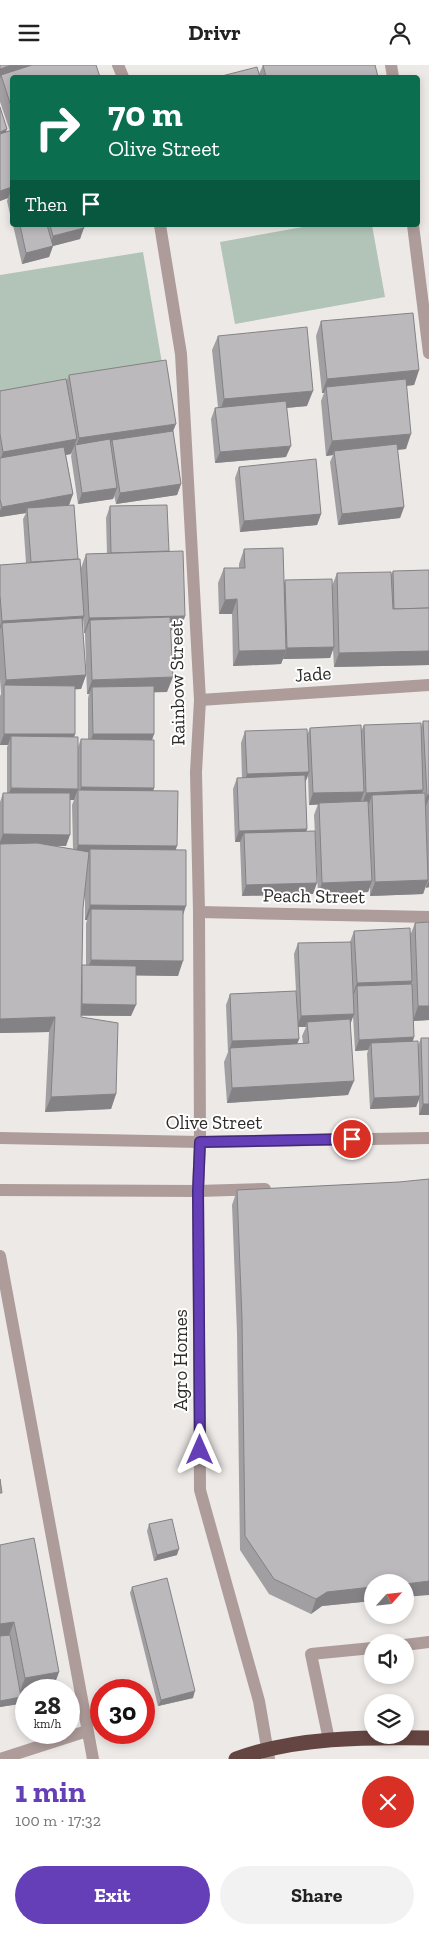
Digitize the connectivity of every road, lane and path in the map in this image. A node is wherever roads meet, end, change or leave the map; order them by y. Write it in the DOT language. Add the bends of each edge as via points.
graph roads {
  1 [pos="160,227"];
  2 [pos="413,227"];
  3 [pos="429,353"];
  4 [pos="429,685"];
  5 [pos="200,700"];
  6 [pos="199,912"];
  7 [pos="429,917"];
  8 [pos="0,1138"];
  9 [pos="429,1138"];
  10 [pos="200,1142"];
  11 [pos="275,1189"];
  12 [pos="0,1190"];
  13 [pos="198,1191"];
  14 [pos="0,1256"];
  15 [pos="429,1642"];
  16 [pos="414,1644"];
  17 [pos="364,1649"];
  18 [pos="87,1731"];
  19 [pos="429,1738"];
  20 [pos="329,1740"];
  21 [pos="269,1754"];
  22 [pos="0,1759"];
  23 [pos="93,1759"];
  24 [pos="236,1759"];
  1 -- 5 [label="street, Rainbow Street" via="181,354"];
  2 -- 3 [label="street"];
  4 -- 5 [label="street, Jade"];
  5 -- 6 [label="street, Rainbow Street" via="196,772"];
  6 -- 7 [label="street, Peach Street"];
  6 -- 10 [label="street, Rainbow Street"];
  8 -- 10 [label="street, Olive Street"];
  9 -- 10 [label="street, Olive Street"];
  10 -- 13 [label="street, Agro Homes"];
  11 -- 13 [label="street"];
  12 -- 13 [label="street"];
  13 -- 21 [label="street, Agro Homes" via="200,1490 259,1701"];
  14 -- 18 [label="street"];
  15 -- 16 [label="street"];
  17 -- 20 [label="street" via="311,1654"];
  18 -- 22 [label="street"];
  18 -- 23 [label="street"];
  19 -- 20 [label="highway"];
  20 -- 21 [label="highway"];
  21 -- 24 [label="highway"];
}
